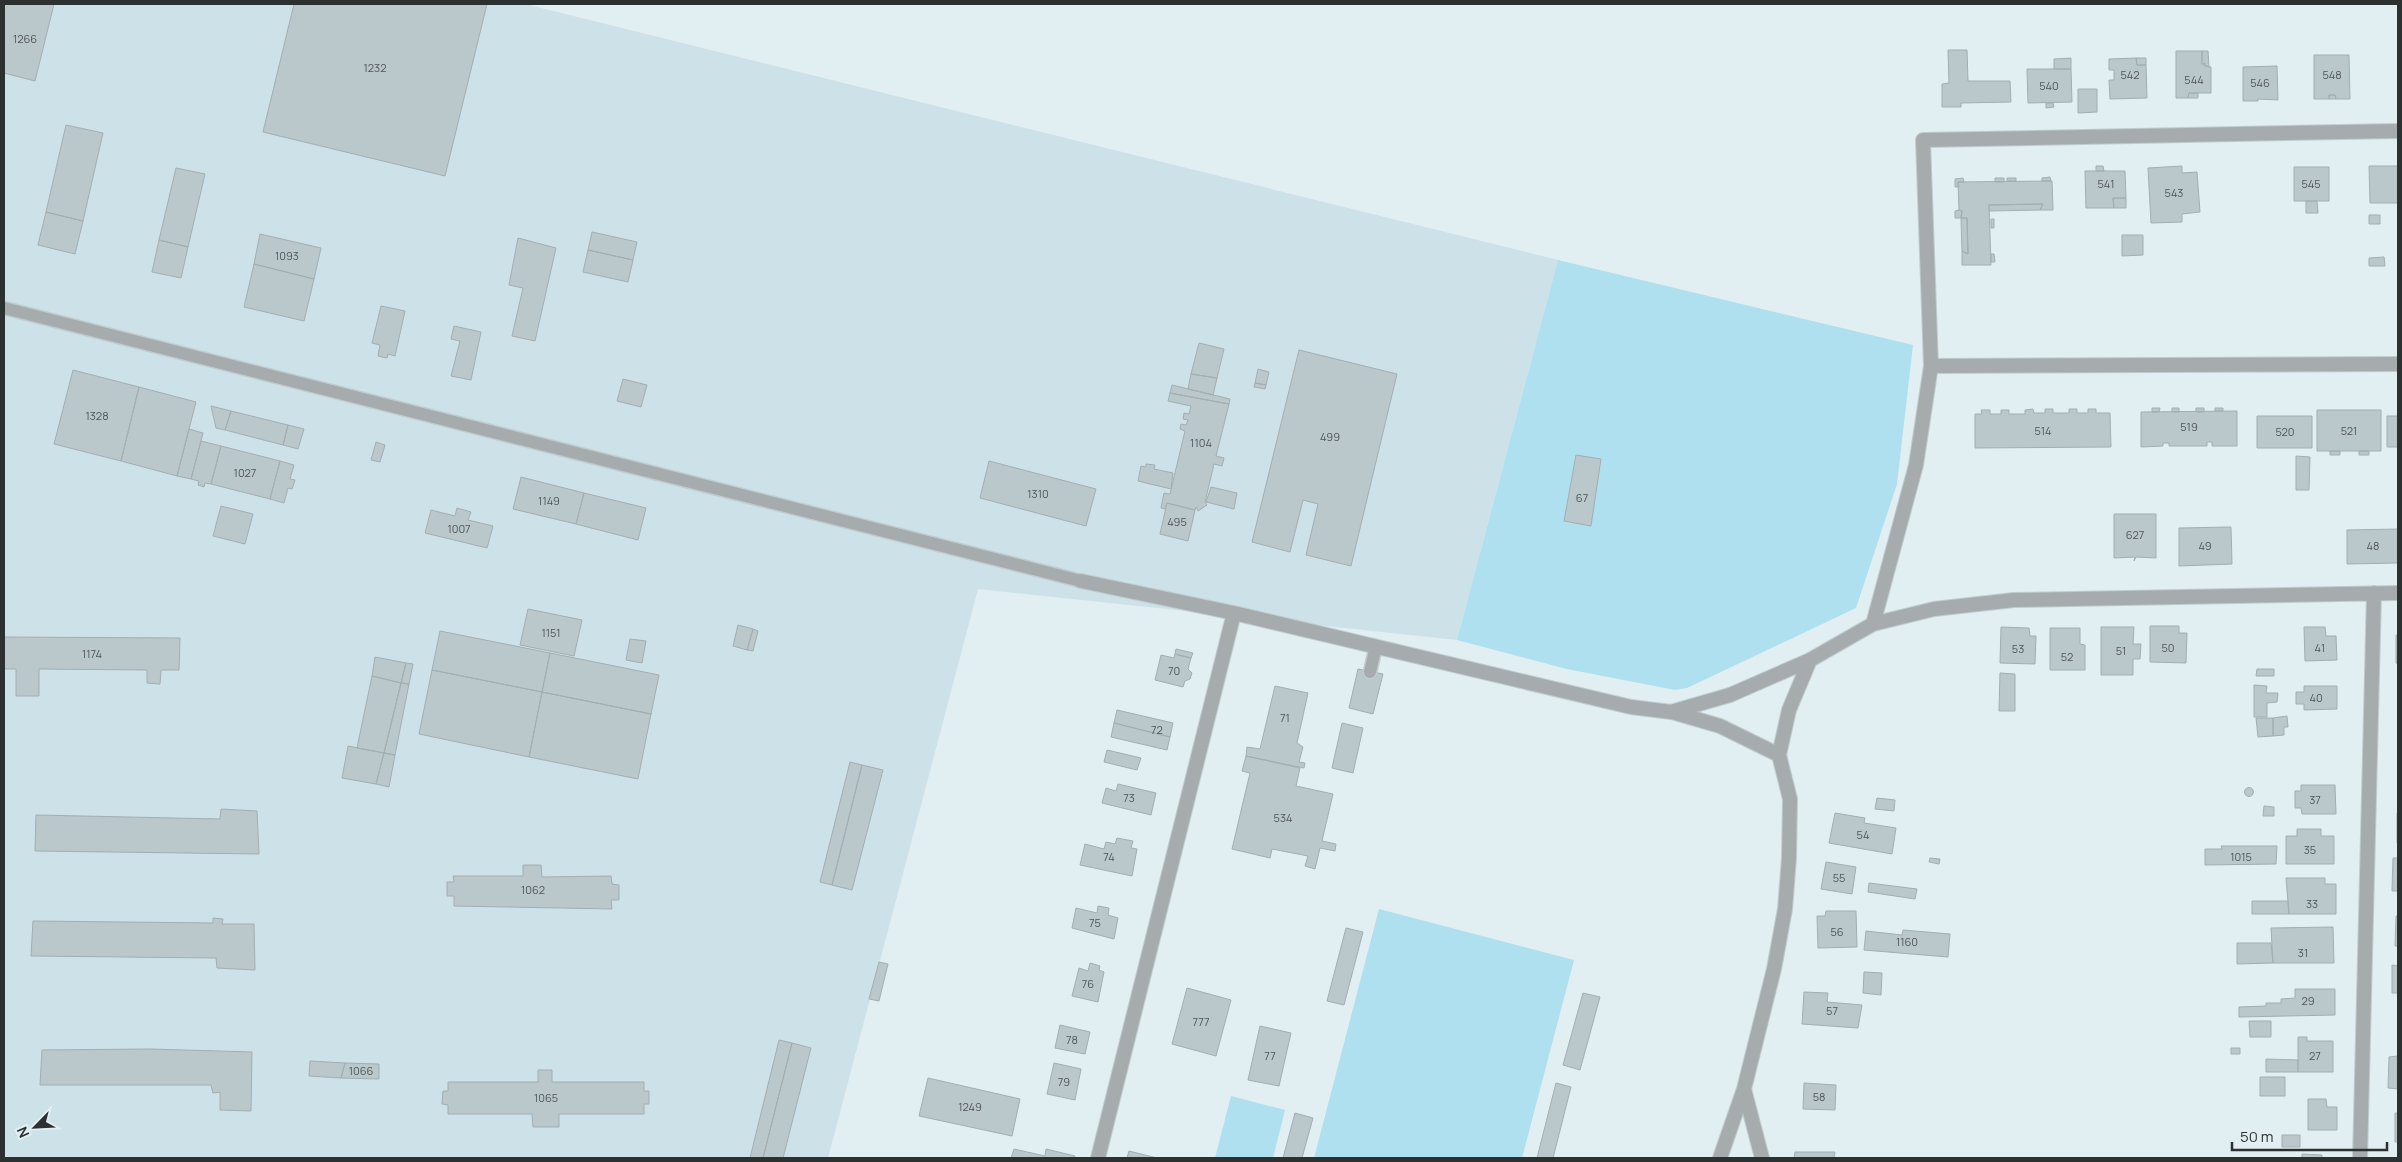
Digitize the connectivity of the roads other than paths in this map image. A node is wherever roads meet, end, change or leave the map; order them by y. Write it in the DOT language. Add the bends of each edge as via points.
graph roads {
  1 [pos="2398,131"];
  2 [pos="4,308"];
  3 [pos="2398,364"];
  4 [pos="1931,366"];
  5 [pos="1081,581"];
  6 [pos="2374,593"];
  7 [pos="2398,593"];
  8 [pos="1234,613"];
  9 [pos="1873,624"];
  10 [pos="1376,646"];
  11 [pos="1810,660"];
  12 [pos="1370,672"];
  13 [pos="1671,712"];
  14 [pos="1779,755"];
  15 [pos="1744,1089"];
  16 [pos="1098,1158"];
  17 [pos="1720,1158"];
  18 [pos="1762,1158"];
  19 [pos="2360,1158"];
  1 -- 4 [label="street" via="1923,140"];
  2 -- 5 [label="lane"];
  3 -- 4 [label="street"];
  4 -- 9 [label="street" via="1916,465"];
  5 -- 8 [label="street"];
  6 -- 7 [label="street"];
  6 -- 9 [label="street" via="2014,600 1934,608"];
  6 -- 19 [label="street"];
  8 -- 10 [label="street"];
  8 -- 16 [label="street"];
  9 -- 11 [label="street"];
  10 -- 12 [label="lane"];
  10 -- 13 [label="street" via="1632,707"];
  11 -- 13 [label="street" via="1730,695"];
  11 -- 14 [label="street" via="1789,710"];
  13 -- 14 [label="street" via="1720,726"];
  14 -- 15 [label="street" via="1790,799 1785,909 1774,969"];
  15 -- 17 [label="street"];
  15 -- 18 [label="street"];
}
